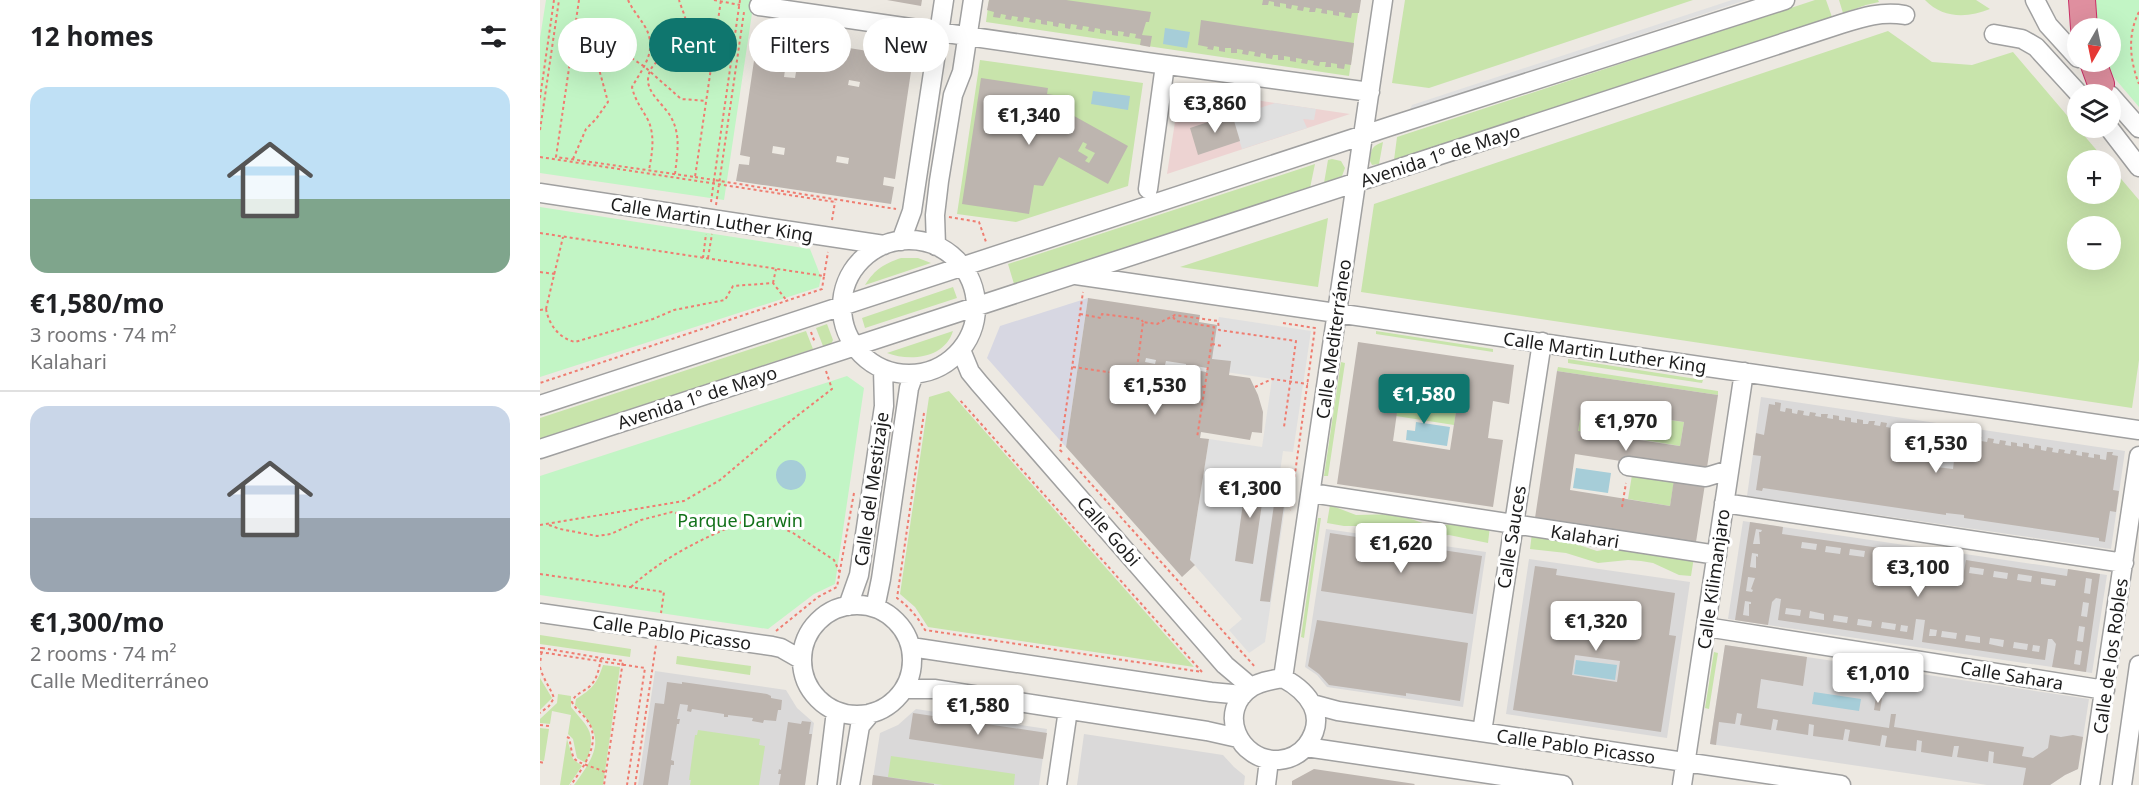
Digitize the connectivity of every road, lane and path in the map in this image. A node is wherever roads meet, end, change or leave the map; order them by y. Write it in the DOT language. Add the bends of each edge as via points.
graph roads {
  1 [pos="554,0"];
  2 [pos="559,0"];
  3 [pos="579,0"];
  4 [pos="628,0"];
  5 [pos="680,0"];
  6 [pos="714,0"];
  7 [pos="740,0"];
  8 [pos="944,0"];
  9 [pos="973,0"];
  10 [pos="1383,0"];
  11 [pos="1785,0"];
  12 [pos="2035,0"];
  13 [pos="2082,0"];
  14 [pos="721,1"];
  15 [pos="740,5"];
  16 [pos="752,8"];
  17 [pos="2139,12"];
  18 [pos="1905,15"];
  19 [pos="577,18"];
  20 [pos="684,18"];
  21 [pos="941,18"];
  22 [pos="2083,18"];
  23 [pos="863,23"];
  24 [pos="949,34"];
  25 [pos="1994,34"];
  26 [pos="968,37"];
  27 [pos="2067,46"];
  28 [pos="637,62"];
  29 [pos="1165,65"];
  30 [pos="645,67"];
  31 [pos="649,69"];
  32 [pos="569,72"];
  33 [pos="601,72"];
  34 [pos="650,72"];
  35 [pos="652,72"];
  36 [pos="933,72"];
  37 [pos="2088,72"];
  38 [pos="2096,84"];
  39 [pos="2097,84"];
  40 [pos="2139,84"];
  41 [pos="1370,92"];
  42 [pos="540,98"];
  43 [pos="707,101"];
  44 [pos="2121,109"];
  45 [pos="2139,128"];
  46 [pos="540,130"];
  47 [pos="1363,136"];
  48 [pos="2116,138"];
  49 [pos="540,157"];
  50 [pos="572,160"];
  51 [pos="2139,168"];
  52 [pos="649,170"];
  53 [pos="675,174"];
  54 [pos="695,177"];
  55 [pos="1357,181"];
  56 [pos="714,182"];
  57 [pos="718,182"];
  58 [pos="1148,189"];
  59 [pos="540,193"];
  60 [pos="835,202"];
  61 [pos="912,212"];
  62 [pos="935,215"];
  63 [pos="708,218"];
  64 [pos="540,233"];
  65 [pos="563,237"];
  66 [pos="893,243"];
  67 [pos="936,246"];
  68 [pos="828,253"];
  69 [pos="703,258"];
  70 [pos="991,258"];
  71 [pos="963,267"];
  72 [pos="776,270"];
  73 [pos="540,272"];
  74 [pos="555,274"];
  75 [pos="1071,274"];
  76 [pos="824,276"];
  77 [pos="773,283"];
  78 [pos="1083,292"];
  79 [pos="787,301"];
  80 [pos="841,306"];
  81 [pos="976,307"];
  82 [pos="546,309"];
  83 [pos="540,310"];
  84 [pos="1336,313"];
  85 [pos="1080,314"];
  86 [pos="1172,316"];
  87 [pos="806,318"];
  88 [pos="1143,322"];
  89 [pos="1281,322"];
  90 [pos="1542,342"];
  91 [pos="1212,344"];
  92 [pos="854,346"];
  93 [pos="1222,346"];
  94 [pos="962,350"];
  95 [pos="820,357"];
  96 [pos="947,363"];
  97 [pos="1072,367"];
  98 [pos="883,369"];
  99 [pos="970,372"];
  100 [pos="1744,372"];
  101 [pos="914,374"];
  102 [pos="1136,376"];
  103 [pos="1291,382"];
  104 [pos="540,384"];
  105 [pos="1308,384"];
  106 [pos="1205,387"];
  107 [pos="1255,387"];
  108 [pos="959,399"];
  109 [pos="540,405"];
  110 [pos="1637,407"];
  111 [pos="924,413"];
  112 [pos="1284,428"];
  113 [pos="2139,430"];
  114 [pos="1197,438"];
  115 [pos="1632,439"];
  116 [pos="540,449"];
  117 [pos="2139,456"];
  118 [pos="1628,466"];
  119 [pos="1729,470"];
  120 [pos="855,483"];
  121 [pos="1311,493"];
  122 [pos="1724,503"];
  123 [pos="1622,507"];
  124 [pos="1289,517"];
  125 [pos="744,521"];
  126 [pos="547,524"];
  127 [pos="540,525"];
  128 [pos="1513,525"];
  129 [pos="1717,555"];
  130 [pos="834,560"];
  131 [pos="2124,563"];
  132 [pos="540,574"];
  133 [pos="631,587"];
  134 [pos="848,606"];
  135 [pos="875,608"];
  136 [pos="540,613"];
  137 [pos="1706,627"];
  138 [pos="658,631"];
  139 [pos="774,632"];
  140 [pos="911,647"];
  141 [pos="541,648"];
  142 [pos="541,653"];
  143 [pos="601,660"];
  144 [pos="802,660"];
  145 [pos="540,665"];
  146 [pos="622,665"];
  147 [pos="2139,665"];
  148 [pos="1262,666"];
  149 [pos="1283,678"];
  150 [pos="904,689"];
  151 [pos="2105,690"];
  152 [pos="1247,691"];
  153 [pos="1312,704"];
  154 [pos="1068,710"];
  155 [pos="836,711"];
  156 [pos="540,713"];
  157 [pos="871,713"];
  158 [pos="540,725"];
  159 [pos="549,726"];
  160 [pos="1482,732"];
  161 [pos="567,737"];
  162 [pos="1238,738"];
  163 [pos="1306,747"];
  164 [pos="1269,760"];
  165 [pos="1686,762"];
  166 [pos="585,764"];
  167 [pos="606,772"];
  168 [pos="1475,779"];
  169 [pos="571,785"];
  170 [pos="604,785"];
  171 [pos="627,785"];
  172 [pos="635,785"];
  173 [pos="827,785"];
  174 [pos="850,785"];
  175 [pos="1057,785"];
  176 [pos="1266,785"];
  177 [pos="1563,785"];
  178 [pos="1682,785"];
  179 [pos="1841,785"];
  180 [pos="2090,785"];
  181 [pos="2122,785"];
  1 -- 42 [label="path"];
  2 -- 46 [label="path"];
  3 -- 19 [label="path"];
  4 -- 30 [label="path" via="650,39 651,56"];
  5 -- 20 [label="path"];
  6 -- 14 [label="path"];
  7 -- 15 [label="path"];
  8 -- 21 [label="street"];
  9 -- 26 [label="street"];
  10 -- 41 [label="street, Calle Mediterráneo"];
  11 -- 47 [label="street"];
  12 -- 27 [label="street" via="2048,25"];
  13 -- 22 [label="highway"];
  14 -- 15 [label="path"];
  14 -- 43 [label="path"];
  15 -- 56 [label="path"];
  16 -- 23 [label="street"];
  16 -- 57 [label="path"];
  17 -- 40 [label="path" via="2130,50"];
  18 -- 55 [label="street, Avenida 1º de Mayo" via="1876,13"];
  24 -- 26 [label="street"];
  25 -- 38 [label="street" via="2022,39"];
  26 -- 29 [label="street"];
  26 -- 62 [label="street" via="953,95"];
  28 -- 30 [label="path"];
  29 -- 41 [label="street"];
  29 -- 58 [label="street"];
  30 -- 31 [label="path"];
  30 -- 52 [label="path" via="632,87 652,136"];
  32 -- 50 [label="path" via="556,157"];
  33 -- 50 [label="path" via="608,102 585,129"];
  34 -- 53 [label="path" via="649,86 676,130"];
  35 -- 43 [label="path" via="681,99"];
  36 -- 61 [label="street"];
  37 -- 39 [label="street"];
  41 -- 47 [label="street, Calle Mediterráneo"];
  43 -- 54 [label="path"];
  44 -- 45 [label="street"];
  47 -- 55 [label="street, Calle Mediterráneo"];
  47 -- 70 [label="street"];
  48 -- 51 [label="street"];
  49 -- 50 [label="path"];
  50 -- 52 [label="path"];
  50 -- 56 [label="path"];
  52 -- 53 [label="path"];
  53 -- 54 [label="path"];
  54 -- 56 [label="path"];
  55 -- 75 [label="street, Avenida 1º de Mayo"];
  55 -- 84 [label="street, Calle Mediterráneo"];
  56 -- 57 [label="path"];
  56 -- 63 [label="path"];
  57 -- 60 [label="path"];
  57 -- 61 [label="path"];
  59 -- 63 [label="street, Calle Martin Luther King"];
  61 -- 66 [label="street"];
  62 -- 67 [label="street"];
  62 -- 70 [label="path" via="979,222"];
  63 -- 66 [label="street, Calle Martin Luther King"];
  63 -- 69 [label="path"];
  64 -- 65 [label="path"];
  65 -- 69 [label="path"];
  65 -- 74 [label="path"];
  66 -- 67 [label="street" via="914,240"];
  66 -- 80 [label="street" via="858,262"];
  67 -- 71 [label="street"];
  68 -- 76 [label="path"];
  69 -- 72 [label="path"];
  70 -- 71 [label="street"];
  71 -- 80 [label="street"];
  71 -- 81 [label="street" via="974,290"];
  72 -- 76 [label="path"];
  72 -- 77 [label="path"];
  73 -- 74 [label="path"];
  74 -- 82 [label="path"];
  75 -- 81 [label="street, Avenida 1º de Mayo"];
  75 -- 84 [label="street, Calle Martin Luther King"];
  76 -- 79 [label="path" via="822,289"];
  77 -- 79 [label="path"];
  77 -- 82 [label="path" via="733,286 725,300 674,310 575,342 563,339"];
  78 -- 85 [label="path"];
  79 -- 104 [label="path"];
  80 -- 87 [label="street"];
  80 -- 92 [label="street"];
  81 -- 92 [label="street, Avenida 1º de Mayo"];
  81 -- 94 [label="street" via="975,321"];
  82 -- 83 [label="path"];
  84 -- 90 [label="street, Calle Martin Luther King"];
  84 -- 121 [label="street, Calle Mediterráneo"];
  85 -- 88 [label="path"];
  85 -- 97 [label="path"];
  86 -- 88 [label="path" via="1157,324"];
  86 -- 91 [label="path" via="1176,321 1215,327"];
  86 -- 103 [label="path" via="1200,316 1218,321 1219,330 1296,341"];
  87 -- 95 [label="path"];
  87 -- 109 [label="street"];
  88 -- 102 [label="path"];
  89 -- 105 [label="path" via="1315,328"];
  90 -- 100 [label="street, Calle Martin Luther King"];
  90 -- 128 [label="street, Calle Sauces"];
  91 -- 93 [label="path"];
  91 -- 106 [label="path"];
  92 -- 95 [label="street, Avenida 1º de Mayo"];
  92 -- 98 [label="street"];
  94 -- 96 [label="street"];
  94 -- 99 [label="street, Calle Gobi"];
  95 -- 116 [label="street, Avenida 1º de Mayo"];
  95 -- 126 [label="path" via="832,389 720,480 684,501"];
  96 -- 99 [label="street, Calle Gobi"];
  96 -- 101 [label="street"];
  97 -- 102 [label="path"];
  97 -- 148 [label="path" via="1060,450 1256,668"];
  98 -- 101 [label="street"];
  98 -- 134 [label="street, Calle del Mestizaje" via="884,406 859,575"];
  99 -- 152 [label="street, Calle Gobi"];
  100 -- 113 [label="street, Calle Martin Luther King"];
  100 -- 119 [label="street, Calle Kilimanjaro"];
  101 -- 135 [label="street, Calle del Mestizaje"];
  102 -- 106 [label="path"];
  103 -- 105 [label="path"];
  103 -- 107 [label="path" via="1272,379"];
  103 -- 112 [label="path"];
  105 -- 124 [label="path"];
  106 -- 114 [label="path"];
  108 -- 111 [label="path" via="1202,672 925,630 897,598"];
  110 -- 115 [label="path"];
  117 -- 131 [label="street, Calle de los Robles"];
  118 -- 119 [label="street" via="1706,477"];
  118 -- 123 [label="path"];
  119 -- 122 [label="street, Calle Kilimanjaro"];
  120 -- 139 [label="path" via="837,587"];
  121 -- 128 [label="street, Kalahari"];
  121 -- 149 [label="street, Calle Mediterráneo"];
  122 -- 129 [label="street, Calle Kilimanjaro"];
  122 -- 131 [label="street"];
  125 -- 126 [label="path" via="672,512 597,536"];
  125 -- 130 [label="path" via="778,526"];
  125 -- 133 [label="path" via="649,570"];
  126 -- 127 [label="path"];
  128 -- 129 [label="street, Kalahari"];
  128 -- 160 [label="street, Calle Sauces"];
  129 -- 137 [label="street, Calle Kilimanjaro"];
  131 -- 151 [label="street, Calle de los Robles"];
  132 -- 133 [label="path"];
  133 -- 138 [label="path" via="664,592"];
  134 -- 135 [label="street"];
  134 -- 144 [label="street" via="816,623"];
  135 -- 140 [label="street" via="894,619"];
  136 -- 138 [label="street, Calle Pablo Picasso"];
  137 -- 151 [label="street, Calle Sahara"];
  137 -- 165 [label="street, Calle Kilimanjaro"];
  138 -- 144 [label="street, Calle Pablo Picasso" via="772,646"];
  138 -- 172 [label="path"];
  140 -- 150 [label="street" via="911,669"];
  140 -- 152 [label="street" via="1211,692"];
  141 -- 142 [label="path"];
  141 -- 143 [label="path"];
  142 -- 143 [label="path"];
  142 -- 145 [label="path"];
  143 -- 146 [label="path"];
  143 -- 166 [label="path" via="598,675 572,702 592,730 593,744"];
  144 -- 155 [label="street" via="810,688"];
  145 -- 156 [label="path" via="554,698"];
  146 -- 167 [label="path"];
  146 -- 171 [label="path" via="645,668"];
  147 -- 181 [label="street, Calle de los Robles"];
  149 -- 152 [label="street" via="1262,681"];
  149 -- 153 [label="street" via="1304,692"];
  150 -- 154 [label="street" via="934,689"];
  150 -- 157 [label="street" via="884,708"];
  151 -- 180 [label="street, Calle de los Robles"];
  152 -- 162 [label="street" via="1234,713"];
  153 -- 160 [label="street, Calle Pablo Picasso"];
  153 -- 163 [label="street" via="1316,720"];
  154 -- 162 [label="street"];
  154 -- 175 [label="street"];
  155 -- 157 [label="street"];
  155 -- 173 [label="street"];
  157 -- 174 [label="street" via="860,726"];
  158 -- 159 [label="path"];
  160 -- 165 [label="street, Calle Pablo Picasso"];
  161 -- 166 [label="path" via="574,758"];
  162 -- 164 [label="street" via="1255,756"];
  163 -- 164 [label="street" via="1284,759"];
  163 -- 168 [label="street"];
  164 -- 176 [label="street"];
  165 -- 178 [label="street, Calle Kilimanjaro"];
  165 -- 179 [label="street, Calle Pablo Picasso"];
  166 -- 167 [label="path"];
  166 -- 169 [label="path"];
  167 -- 170 [label="path"];
  168 -- 177 [label="street"];
}
